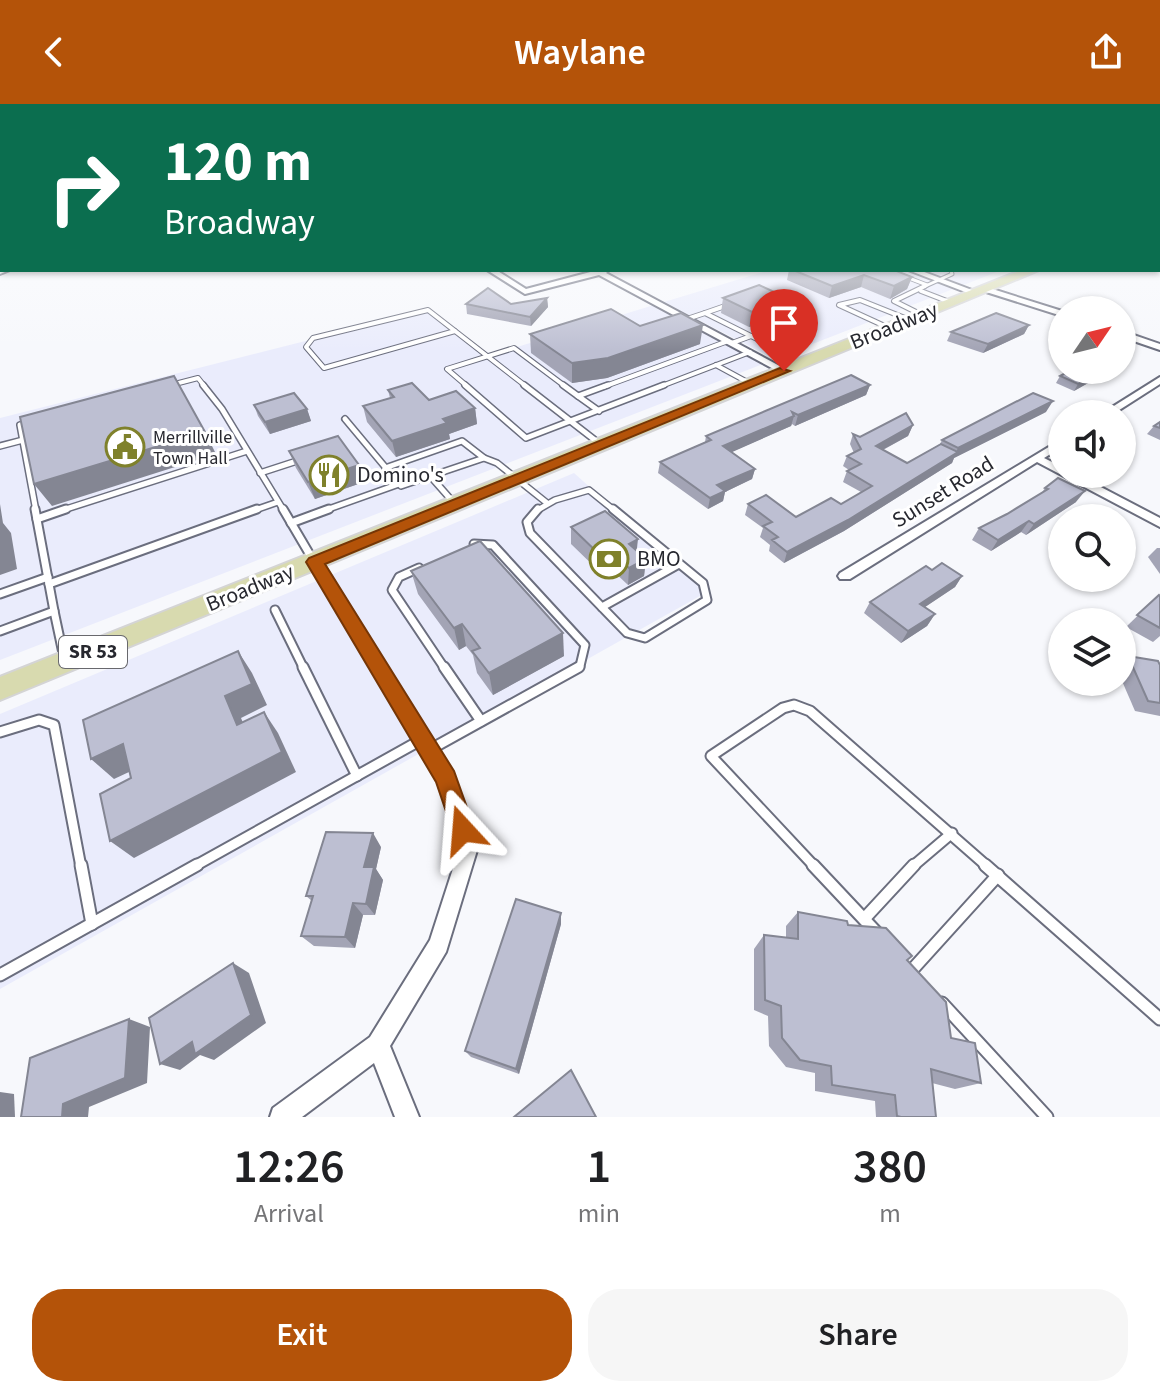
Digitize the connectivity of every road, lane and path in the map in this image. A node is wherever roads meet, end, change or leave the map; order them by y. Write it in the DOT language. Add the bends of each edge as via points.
graph roads {
  1 [pos="494,272"];
  2 [pos="600,272"];
  3 [pos="606,272"];
  4 [pos="894,272"];
  5 [pos="901,272"];
  6 [pos="916,272"];
  7 [pos="952,272"];
  8 [pos="1028,272"];
  9 [pos="897,273"];
  10 [pos="938,280"];
  11 [pos="927,285"];
  12 [pos="921,291"];
  13 [pos="981,291"];
  14 [pos="952,303"];
  15 [pos="728,305"];
  16 [pos="1048,310"];
  17 [pos="705,313"];
  18 [pos="916,317"];
  19 [pos="687,319"];
  20 [pos="889,328"];
  21 [pos="455,331"];
  22 [pos="751,336"];
  23 [pos="1136,339"];
  24 [pos="730,342"];
  25 [pos="771,346"];
  26 [pos="1160,347"];
  27 [pos="750,352"];
  28 [pos="488,356"];
  29 [pos="716,365"];
  30 [pos="784,371"];
  31 [pos="1160,380"];
  32 [pos="751,384"];
  33 [pos="168,386"];
  34 [pos="578,396"];
  35 [pos="1128,400"];
  36 [pos="599,411"];
  37 [pos="345,419"];
  38 [pos="35,421"];
  39 [pos="572,421"];
  40 [pos="23,440"];
  41 [pos="602,445"];
  42 [pos="0,446"];
  43 [pos="247,451"];
  44 [pos="1048,451"];
  45 [pos="484,458"];
  46 [pos="1037,458"];
  47 [pos="303,459"];
  48 [pos="1048,464"];
  49 [pos="385,468"];
  50 [pos="260,473"];
  51 [pos="432,478"];
  52 [pos="517,479"];
  53 [pos="399,484"];
  54 [pos="1093,488"];
  55 [pos="278,502"];
  56 [pos="547,503"];
  57 [pos="456,504"];
  58 [pos="37,519"];
  59 [pos="291,523"];
  60 [pos="1160,523"];
  61 [pos="463,548"];
  62 [pos="315,562"];
  63 [pos="679,564"];
  64 [pos="425,566"];
  65 [pos="845,576"];
  66 [pos="48,580"];
  67 [pos="0,594"];
  68 [pos="602,607"];
  69 [pos="275,610"];
  70 [pos="54,611"];
  71 [pos="0,631"];
  72 [pos="65,663"];
  73 [pos="0,689"];
  74 [pos="481,721"];
  75 [pos="0,732"];
  76 [pos="425,744"];
  77 [pos="357,776"];
  78 [pos="952,833"];
  79 [pos="998,875"];
  80 [pos="864,919"];
  81 [pos="92,924"];
  82 [pos="883,939"];
  83 [pos="902,960"];
  84 [pos="912,970"];
  85 [pos="0,975"];
  86 [pos="922,981"];
  87 [pos="933,993"];
  88 [pos="1160,1019"];
  89 [pos="378,1045"];
  90 [pos="282,1117"];
  91 [pos="407,1117"];
  92 [pos="1047,1117"];
  1 -- 2 [label="street" via="525,292"];
  3 -- 19 [label="street"];
  4 -- 9 [label="lane"];
  5 -- 9 [label="lane"];
  6 -- 10 [label="street"];
  7 -- 10 [label="lane"];
  8 -- 13 [label="main road, Broadway / SR 53"];
  9 -- 11 [label="lane"];
  10 -- 11 [label="lane"];
  10 -- 13 [label="street"];
  11 -- 12 [label="lane"];
  12 -- 14 [label="lane"];
  12 -- 18 [label="lane" via="894,302"];
  13 -- 14 [label="main road, Broadway / SR 53"];
  13 -- 16 [label="street"];
  14 -- 18 [label="main road, Broadway / SR 53"];
  15 -- 17 [label="lane"];
  17 -- 19 [label="lane"];
  17 -- 22 [label="lane"];
  18 -- 20 [label="main road, Broadway / SR 53"];
  18 -- 20 [label="lane" via="860,300 839,305"];
  19 -- 24 [label="street"];
  20 -- 30 [label="main road, Broadway / SR 53"];
  21 -- 21 [label="lane" via="428,310 313,338 306,347 324,368"];
  21 -- 28 [label="lane"];
  22 -- 24 [label="lane"];
  22 -- 25 [label="lane"];
  23 -- 26 [label="street"];
  24 -- 27 [label="street"];
  24 -- 34 [label="lane"];
  27 -- 29 [label="lane"];
  27 -- 30 [label="street"];
  28 -- 34 [label="lane" via="514,348"];
  28 -- 39 [label="lane"];
  28 -- 39 [label="lane" via="447,369 526,438"];
  29 -- 32 [label="lane"];
  29 -- 36 [label="lane"];
  30 -- 32 [label="main road, Broadway / SR 53"];
  31 -- 35 [label="street"];
  32 -- 41 [label="main road, Broadway / SR 53"];
  33 -- 43 [label="lane" via="198,378"];
  34 -- 36 [label="lane"];
  36 -- 39 [label="lane"];
  37 -- 49 [label="lane"];
  38 -- 40 [label="lane" via="20,425"];
  39 -- 41 [label="lane"];
  40 -- 42 [label="lane"];
  40 -- 58 [label="lane"];
  41 -- 52 [label="main road, Broadway / SR 53"];
  43 -- 50 [label="lane"];
  43 -- 58 [label="lane"];
  44 -- 46 [label="street, Sunset Road"];
  45 -- 49 [label="lane" via="462,441"];
  45 -- 51 [label="lane"];
  45 -- 52 [label="lane"];
  46 -- 48 [label="street"];
  46 -- 65 [label="street, Sunset Road"];
  47 -- 50 [label="lane"];
  49 -- 53 [label="lane"];
  50 -- 55 [label="lane"];
  51 -- 53 [label="lane"];
  51 -- 57 [label="lane"];
  52 -- 56 [label="lane"];
  52 -- 57 [label="main road, Broadway / SR 53"];
  53 -- 59 [label="lane"];
  54 -- 60 [label="street"];
  55 -- 59 [label="lane"];
  55 -- 66 [label="lane"];
  56 -- 63 [label="lane" via="589,490"];
  56 -- 68 [label="lane" via="527,522 530,533"];
  57 -- 62 [label="main road, Broadway / SR 53"];
  58 -- 66 [label="lane"];
  59 -- 62 [label="lane"];
  61 -- 74 [label="lane" via="493,545 585,645 580,666"];
  62 -- 72 [label="main road, Broadway / SR 53"];
  62 -- 76 [label="street"];
  63 -- 68 [label="lane"];
  63 -- 68 [label="lane" via="703,583 707,600 645,638 627,633"];
  64 -- 74 [label="lane" via="399,577 392,590"];
  66 -- 67 [label="lane"];
  66 -- 70 [label="lane"];
  69 -- 77 [label="lane"];
  70 -- 71 [label="lane"];
  70 -- 72 [label="lane"];
  72 -- 73 [label="main road, Broadway / SR 53"];
  74 -- 76 [label="lane"];
  75 -- 81 [label="lane" via="39,720 54,725"];
  76 -- 77 [label="lane"];
  76 -- 89 [label="street" via="446,778 469,847 439,945"];
  77 -- 81 [label="lane"];
  78 -- 79 [label="lane"];
  78 -- 80 [label="lane" via="900,877"];
  78 -- 80 [label="lane" via="810,711 794,705 711,756"];
  79 -- 84 [label="lane"];
  79 -- 88 [label="lane"];
  80 -- 82 [label="lane"];
  81 -- 85 [label="lane"];
  83 -- 84 [label="lane"];
  84 -- 86 [label="lane"];
  87 -- 92 [label="lane"];
  89 -- 90 [label="street"];
  89 -- 91 [label="street"];
}
